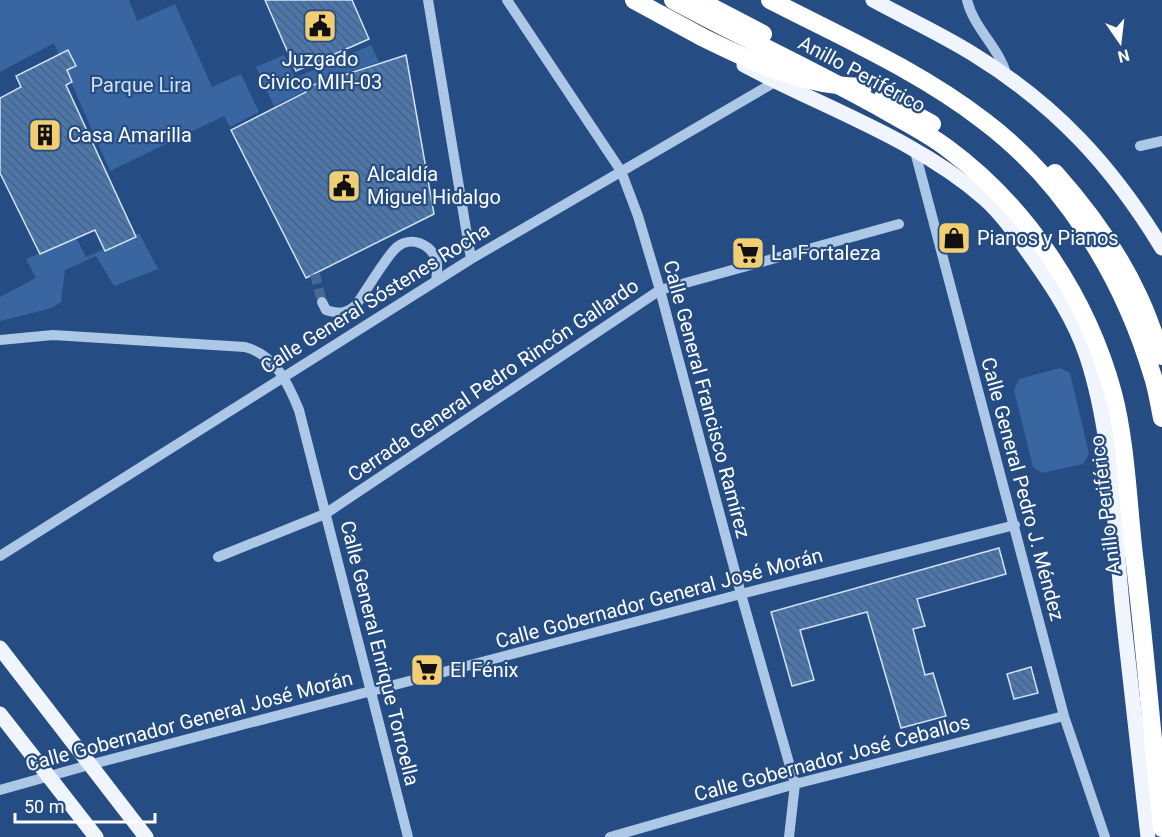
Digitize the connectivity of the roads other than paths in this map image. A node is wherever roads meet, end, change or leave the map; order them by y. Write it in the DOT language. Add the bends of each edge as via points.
graph roads {
  1 [pos="428,0"];
  2 [pos="507,0"];
  3 [pos="622,0"];
  4 [pos="634,0"];
  5 [pos="673,0"];
  6 [pos="698,0"];
  7 [pos="770,0"];
  8 [pos="785,0"];
  9 [pos="873,0"];
  10 [pos="967,0"];
  11 [pos="1007,76"];
  12 [pos="776,82"];
  13 [pos="863,87"];
  14 [pos="1162,141"];
  15 [pos="1140,146"];
  16 [pos="914,148"];
  17 [pos="621,171"];
  18 [pos="899,224"];
  19 [pos="1162,248"];
  20 [pos="471,259"];
  21 [pos="436,281"];
  22 [pos="660,290"];
  23 [pos="322,302"];
  24 [pos="0,340"];
  25 [pos="1162,356"];
  26 [pos="282,377"];
  27 [pos="1162,418"];
  28 [pos="325,514"];
  29 [pos="1014,525"];
  30 [pos="0,556"];
  31 [pos="218,557"];
  32 [pos="741,594"];
  33 [pos="0,648"];
  34 [pos="370,692"];
  35 [pos="0,714"];
  36 [pos="1064,716"];
  37 [pos="1162,725"];
  38 [pos="89,765"];
  39 [pos="48,777"];
  40 [pos="795,784"];
  41 [pos="0,790"];
  42 [pos="1162,828"];
  43 [pos="96,837"];
  44 [pos="146,837"];
  45 [pos="408,837"];
  46 [pos="610,837"];
  47 [pos="789,837"];
  48 [pos="1105,837"];
  49 [pos="1148,837"];
  1 -- 20 [label="street"];
  2 -- 17 [label="street, Calle General Francisco Ramírez"];
  3 -- 12 [label="main road"];
  4 -- 13 [label="highway, bridge" via="778,73 836,86"];
  5 -- 42 [label="highway, Anillo Periférico" via="838,84 946,147 984,178 1018,215 1068,284 1100,355 1119,426"];
  6 -- 13 [label="highway"];
  7 -- 27 [label="highway, Anillo Periférico" via="902,68 984,121 1021,152 1081,225 1123,296 1153,375"];
  8 -- 25 [label="highway" via="947,88 1041,158 1089,212 1123,265"];
  9 -- 11 [label="main road"];
  10 -- 11 [label="street" via="973,18 993,45"];
  11 -- 19 [label="main road" via="1090,148 1120,184"];
  12 -- 16 [label="main road"];
  12 -- 17 [label="street, Calle General Sóstenes Rocha"];
  13 -- 37 [label="highway" via="934,125 999,178 1050,239 1101,330 1119,378 1132,439"];
  14 -- 15 [label="street"];
  16 -- 29 [label="street, Calle General Pedro J. Méndez"];
  16 -- 49 [label="main road" via="958,178 1007,223 1058,294 1086,353 1108,465"];
  17 -- 20 [label="street, Calle General Sóstenes Rocha"];
  17 -- 22 [label="street, Calle General Francisco Ramírez"];
  18 -- 22 [label="street, Cerrada General Pedro Rincón Gallardo"];
  20 -- 21 [label="street, Calle General Sóstenes Rocha"];
  21 -- 23 [label="street" via="438,268 430,249 407,241 395,248 349,312 337,314 326,310"];
  21 -- 26 [label="street, Calle General Sóstenes Rocha"];
  22 -- 28 [label="street, Cerrada General Pedro Rincón Gallardo"];
  22 -- 32 [label="street, Calle General Francisco Ramírez"];
  24 -- 26 [label="street, Calle General Enrique Torroella" via="53,335 245,347 265,355"];
  26 -- 28 [label="street, Calle General Enrique Torroella" via="299,410"];
  26 -- 30 [label="street, Calle General Sóstenes Rocha"];
  28 -- 31 [label="street, Cerrada General Pedro Rincón Gallardo"];
  28 -- 34 [label="street, Calle General Enrique Torroella"];
  29 -- 32 [label="street, Calle Gobernador General José Morán"];
  29 -- 36 [label="street, Calle General Pedro J. Méndez"];
  32 -- 34 [label="street, Calle Gobernador General José Morán"];
  32 -- 40 [label="street, Calle General Francisco Ramírez"];
  33 -- 38 [label="main road"];
  34 -- 38 [label="street, Calle Gobernador General José Morán"];
  34 -- 45 [label="street, Calle General Enrique Torroella"];
  35 -- 39 [label="main road"];
  36 -- 40 [label="street, Calle Gobernador José Ceballos"];
  36 -- 48 [label="street, Calle General Pedro J. Méndez"];
  38 -- 39 [label="street, Calle Gobernador General José Morán"];
  38 -- 44 [label="main road"];
  39 -- 41 [label="street, Calle Gobernador General José Morán"];
  39 -- 43 [label="main road"];
  40 -- 46 [label="street, Calle Gobernador José Ceballos"];
  40 -- 47 [label="street, Calle General Francisco Ramírez"];
}
